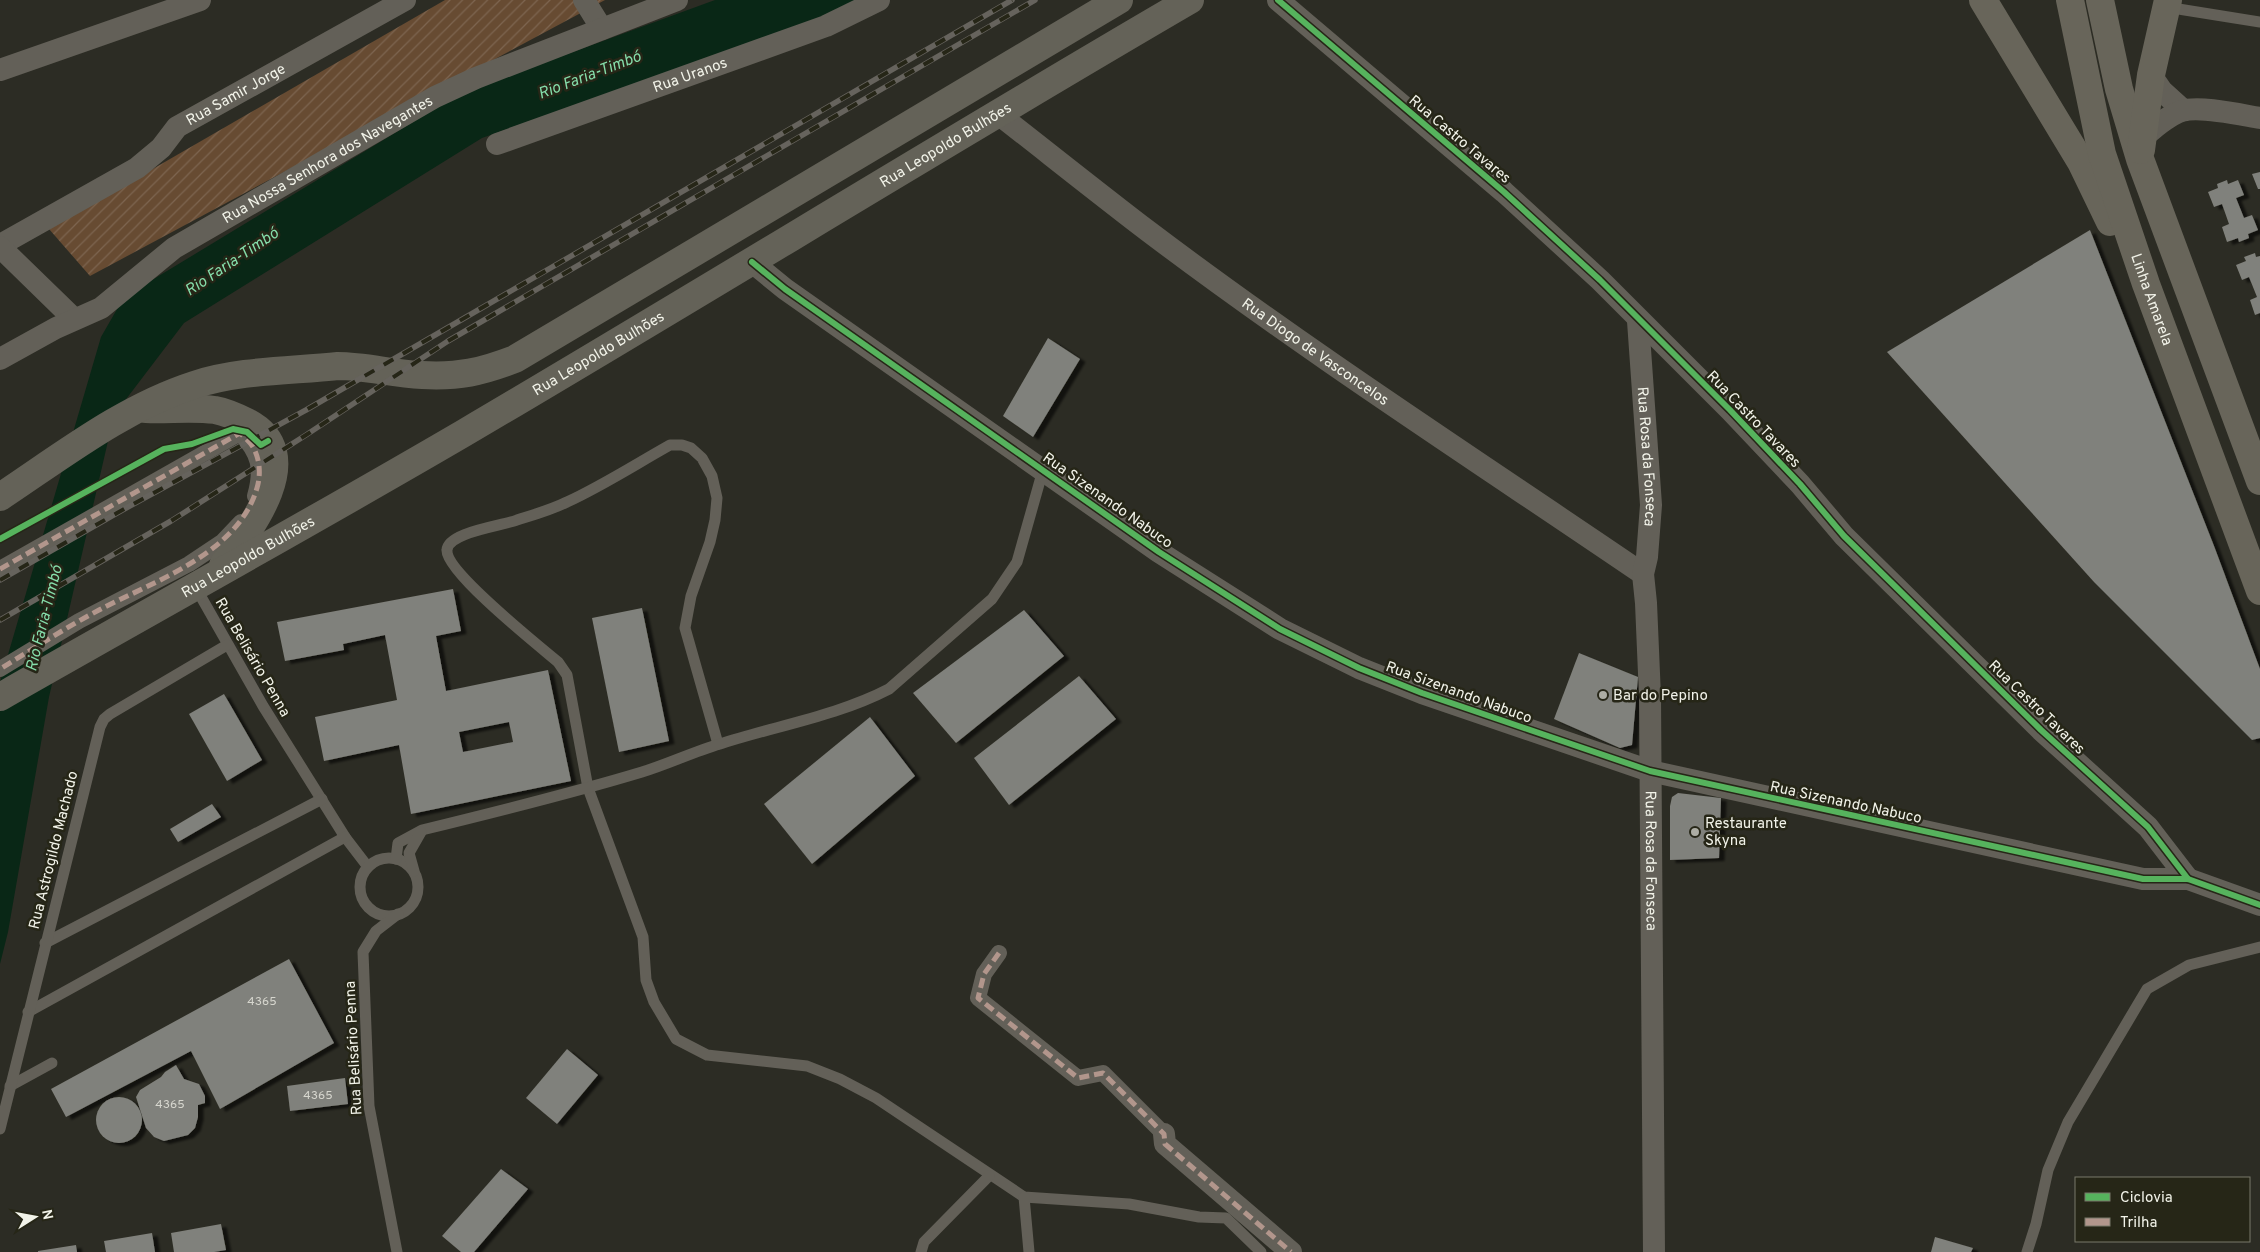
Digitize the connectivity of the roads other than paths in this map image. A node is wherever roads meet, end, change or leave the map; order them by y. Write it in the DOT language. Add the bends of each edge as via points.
graph roads {
  1 [pos="200,0"];
  2 [pos="405,0"];
  3 [pos="584,0"];
  4 [pos="678,0"];
  5 [pos="879,0"];
  6 [pos="1119,0"];
  7 [pos="1190,0"];
  8 [pos="1278,0"];
  9 [pos="1983,0"];
  10 [pos="2070,0"];
  11 [pos="2100,0"];
  12 [pos="2167,4"];
  13 [pos="2260,22"];
  14 [pos="602,29"];
  15 [pos="0,70"];
  16 [pos="2151,75"];
  17 [pos="2183,110"];
  18 [pos="997,113"];
  19 [pos="2260,118"];
  20 [pos="498,144"];
  21 [pos="2141,148"];
  22 [pos="0,246"];
  23 [pos="752,262"];
  24 [pos="2146,284"];
  25 [pos="74,319"];
  26 [pos="1638,320"];
  27 [pos="0,359"];
  28 [pos="126,415"];
  29 [pos="1042,470"];
  30 [pos="2259,477"];
  31 [pos="0,497"];
  32 [pos="0,569"];
  33 [pos="1643,574"];
  34 [pos="206,581"];
  35 [pos="2260,591"];
  36 [pos="227,646"];
  37 [pos="0,669"];
  38 [pos="0,697"];
  39 [pos="718,744"];
  40 [pos="1650,771"];
  41 [pos="588,788"];
  42 [pos="322,799"];
  43 [pos="422,830"];
  44 [pos="345,837"];
  45 [pos="396,859"];
  46 [pos="368,866"];
  47 [pos="415,875"];
  48 [pos="2188,878"];
  49 [pos="2260,905"];
  50 [pos="398,914"];
  51 [pos="45,943"];
  52 [pos="2260,947"];
  53 [pos="999,953"];
  54 [pos="28,1012"];
  55 [pos="52,1063"];
  56 [pos="10,1086"];
  57 [pos="0,1129"];
  58 [pos="1164,1134"];
  59 [pos="989,1176"];
  60 [pos="1024,1197"];
  61 [pos="397,1252"];
  62 [pos="921,1252"];
  63 [pos="1029,1252"];
  64 [pos="1261,1252"];
  65 [pos="1291,1252"];
  66 [pos="1654,1252"];
  67 [pos="2027,1252"];
  1 -- 15 [label="street"];
  2 -- 22 [label="street, Rua Samir Jorge" via="177,127 156,153 137,168"];
  3 -- 14 [label="street"];
  4 -- 14 [label="street, Rua Nossa Senhora dos Navegantes"];
  5 -- 20 [label="street, Rua Uranos" via="826,26"];
  6 -- 28 [label="main road" via="515,360 481,372 451,375 420,375 354,366 224,378 194,385"];
  7 -- 18 [label="main road, Rua Leopoldo Bulhões"];
  8 -- 26 [label="street, Rua Castro Tavares" via="1504,192 1600,280"];
  9 -- 24 [label="highway" via="2081,162 2108,219"];
  10 -- 24 [label="highway, Linha Amarela" via="2102,154"];
  11 -- 21 [label="highway" via="2119,89"];
  12 -- 13 [label="lane"];
  12 -- 16 [label="highway"];
  14 -- 25 [label="street, Rua Nossa Senhora dos Navegantes" via="435,96 189,238 101,308"];
  16 -- 17 [label="street" via="2162,91"];
  16 -- 21 [label="highway"];
  17 -- 19 [label="street"];
  17 -- 21 [label="street" via="2160,123"];
  18 -- 23 [label="main road, Rua Leopoldo Bulhões"];
  18 -- 33 [label="street, Rua Diogo de Vasconcelos" via="1204,271 1340,368"];
  21 -- 30 [label="highway"];
  22 -- 25 [label="street"];
  23 -- 29 [label="street, Rua Sizenando Nabuco" via="785,289"];
  23 -- 34 [label="main road, Rua Leopoldo Bulhões" via="461,435"];
  24 -- 35 [label="highway, Linha Amarela"];
  25 -- 27 [label="street, Rua Nossa Senhora dos Navegantes"];
  26 -- 33 [label="street, Rua Rosa da Fonseca" via="1651,505"];
  26 -- 48 [label="street, Rua Castro Tavares" via="1730,410 1844,536 2040,730 2148,827"];
  28 -- 31 [label="main road"];
  28 -- 34 [label="main road" via="215,410 251,424 263,432 268,441 275,461 274,474 256,521"];
  29 -- 39 [label="lane" via="1017,562 1005,582 992,599 888,689 872,698"];
  29 -- 40 [label="street, Rua Sizenando Nabuco" via="1242,606 1335,657 1422,693"];
  32 -- 37 [label="street" via="240,433 253,447 259,471 255,495 248,512 222,542 189,564 79,621"];
  33 -- 40 [label="street, Rua Rosa da Fonseca" via="1649,665"];
  34 -- 36 [label="lane, Rua Belisário Penna"];
  34 -- 38 [label="main road, Rua Leopoldo Bulhões"];
  36 -- 42 [label="lane, Rua Belisário Penna"];
  36 -- 51 [label="lane, Rua Astrogildo Machado" via="104,719"];
  39 -- 41 [label="lane"];
  39 -- 41 [label="lane" via="685,628 691,596 710,542 717,498 712,476 702,458 691,448 670,445 567,502 502,526 464,534 454,539 446,550 448,558 475,590 558,662 567,675"];
  40 -- 48 [label="street, Rua Sizenando Nabuco" via="2143,879"];
  40 -- 66 [label="street, Rua Rosa da Fonseca"];
  41 -- 43 [label="lane"];
  41 -- 59 [label="lane" via="643,937 646,980 676,1039 708,1055 807,1066 840,1079 876,1098"];
  42 -- 44 [label="lane, Rua Belisário Penna"];
  42 -- 51 [label="lane"];
  43 -- 45 [label="lane" via="398,843"];
  43 -- 47 [label="lane" via="408,853"];
  44 -- 46 [label="lane, Rua Belisário Penna"];
  44 -- 54 [label="lane"];
  45 -- 46 [label="lane" via="386,858"];
  45 -- 47 [label="lane"];
  46 -- 50 [label="lane" via="360,884 364,902 379,914"];
  47 -- 50 [label="lane" via="417,894 407,910"];
  48 -- 49 [label="street, Rua Sizenando Nabuco"];
  50 -- 61 [label="lane, Rua Belisário Penna" via="376,931 363,952 369,1106"];
  51 -- 54 [label="lane, Rua Astrogildo Machado"];
  52 -- 67 [label="lane" via="2189,965 2147,989 2068,1122 2048,1170"];
  53 -- 58 [label="street" via="984,974 978,998 1078,1078 1103,1073"];
  54 -- 56 [label="lane, Rua Astrogildo Machado"];
  55 -- 56 [label="lane"];
  56 -- 57 [label="lane, Rua Astrogildo Machado"];
  58 -- 65 [label="street" via="1165,1144"];
  59 -- 60 [label="lane"];
  59 -- 62 [label="lane" via="924,1242"];
  60 -- 63 [label="lane"];
  60 -- 64 [label="lane" via="1130,1204 1226,1218"];
}
